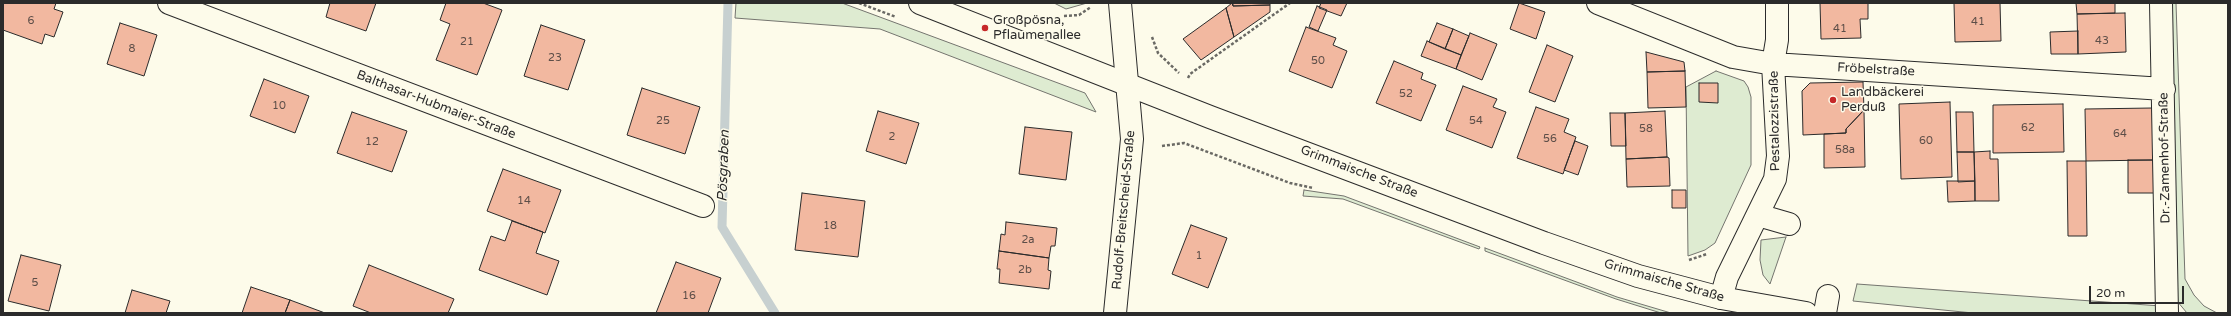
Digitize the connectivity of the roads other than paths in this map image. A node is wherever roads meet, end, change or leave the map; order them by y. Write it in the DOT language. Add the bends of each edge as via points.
graph roads {
  1 [pos="169,3"];
  2 [pos="920,3"];
  3 [pos="1120,3"];
  4 [pos="1598,3"];
  5 [pos="1777,3"];
  6 [pos="2161,3"];
  7 [pos="1774,64"];
  8 [pos="1128,83"];
  9 [pos="2164,89"];
  10 [pos="703,206"];
  11 [pos="1758,216"];
  12 [pos="1789,224"];
  13 [pos="1721,298"];
  14 [pos="1115,313"];
  15 [pos="1806,313"];
  16 [pos="2167,313"];
  1 -- 10 [label="street, Balthasar-Hubmaier-Straße"];
  2 -- 8 [label="street, Grimmaische Straße"];
  3 -- 8 [label="street, Rudolf-Breitscheid-Straße"];
  4 -- 7 [label="street, Fröbelstraße" via="1733,56"];
  5 -- 7 [label="street, Pestalozzistraße"];
  6 -- 9 [label="street, Dr.-Zamenhof-Straße"];
  7 -- 9 [label="street, Fröbelstraße"];
  7 -- 11 [label="street, Pestalozzistraße" via="1778,156 1775,180"];
  8 -- 13 [label="street, Grimmaische Straße" via="1210,117 1544,243 1638,276"];
  8 -- 14 [label="street, Rudolf-Breitscheid-Straße" via="1132,139"];
  9 -- 16 [label="street, Dr.-Zamenhof-Straße"];
  11 -- 12 [label="street"];
  11 -- 13 [label="street, Pestalozzistraße" via="1728,277"];
  13 -- 15 [label="street, Grimmaische Straße"];
}
